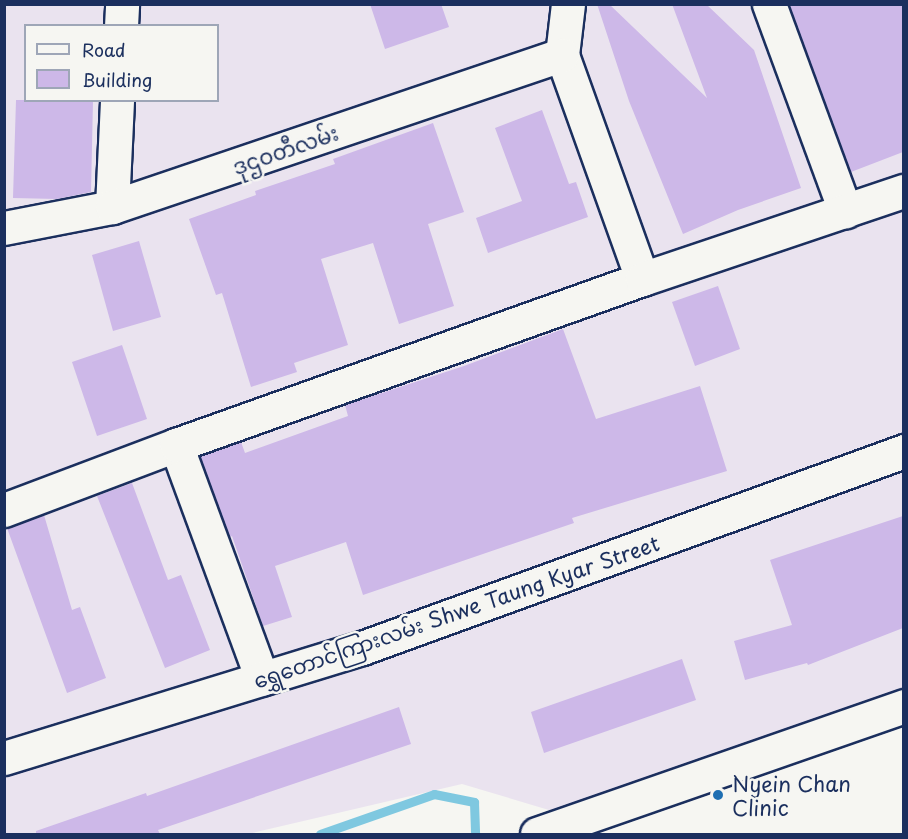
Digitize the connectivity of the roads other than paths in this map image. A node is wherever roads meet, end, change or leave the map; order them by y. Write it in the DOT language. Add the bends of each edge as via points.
graph roads {
  1 [pos="122,4"];
  2 [pos="568,4"];
  3 [pos="769,4"];
  4 [pos="121,24"];
  5 [pos="562,55"];
  6 [pos="117,102"];
  7 [pos="903,191"];
  8 [pos="112,207"];
  9 [pos="845,211"];
  10 [pos="4,228"];
  11 [pos="642,279"];
  12 [pos="176,445"];
  13 [pos="903,451"];
  14 [pos="4,510"];
  15 [pos="262,679"];
  16 [pos="903,706"];
  17 [pos="4,758"];
  18 [pos="581,827"];
  19 [pos="537,834"];
  1 -- 4 [label="street"];
  2 -- 5 [label="street"];
  3 -- 9 [label="street"];
  5 -- 8 [label="street, ဒုဌဝတီလမ်း"];
  5 -- 11 [label="street"];
  6 -- 8 [label="street"];
  7 -- 9 [label="street"];
  8 -- 10 [label="street, ဒုဌဝတီလမ်း"];
  9 -- 11 [label="street"];
  11 -- 12 [label="street"];
  12 -- 14 [label="street"];
  12 -- 15 [label="street"];
  13 -- 15 [label="street, ရွှေတောင်ကြားလမ်း Shwe Taung Kyar Street" via="362,648"];
  15 -- 17 [label="street, ရွှေတောင်ကြားလမ်း Shwe Taung Kyar Street"];
  16 -- 18 [label="street"];
  18 -- 19 [label="street"];
}
